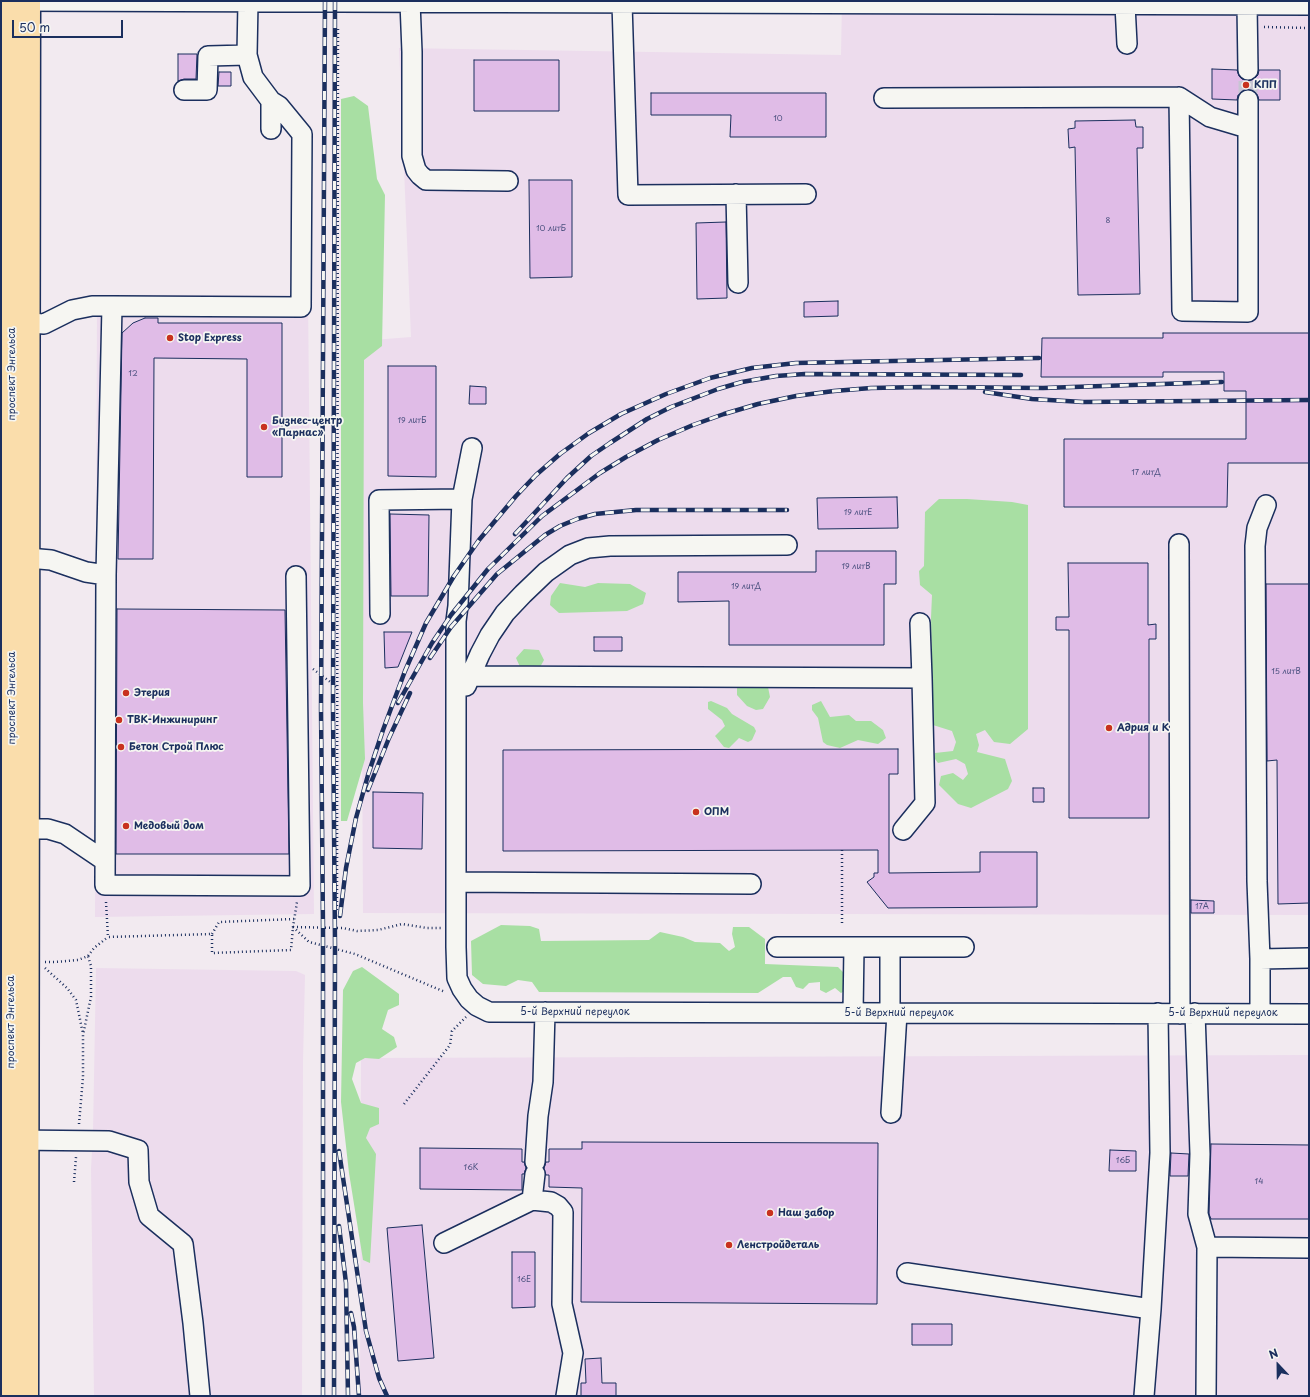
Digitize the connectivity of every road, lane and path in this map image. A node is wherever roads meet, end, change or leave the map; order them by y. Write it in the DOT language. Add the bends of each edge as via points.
graph roads {
  1 [pos="13,1"];
  2 [pos="29,1"];
  3 [pos="227,2"];
  4 [pos="248,2"];
  5 [pos="421,2"];
  6 [pos="719,2"];
  7 [pos="622,3"];
  8 [pos="890,3"];
  9 [pos="1023,3"];
  10 [pos="1235,4"];
  11 [pos="1125,5"];
  12 [pos="1309,5"];
  13 [pos="338,26"];
  14 [pos="1247,27"];
  15 [pos="1309,28"];
  16 [pos="1127,44"];
  17 [pos="247,56"];
  18 [pos="1248,70"];
  19 [pos="184,90"];
  20 [pos="1179,97"];
  21 [pos="884,98"];
  22 [pos="1248,100"];
  23 [pos="271,101"];
  24 [pos="1247,128"];
  25 [pos="270,129"];
  26 [pos="508,181"];
  27 [pos="736,194"];
  28 [pos="806,194"];
  29 [pos="738,282"];
  30 [pos="112,306"];
  31 [pos="29,323"];
  32 [pos="472,448"];
  33 [pos="462,499"];
  34 [pos="1266,505"];
  35 [pos="1179,544"];
  36 [pos="787,545"];
  37 [pos="28,558"];
  38 [pos="106,575"];
  39 [pos="296,576"];
  40 [pos="380,614"];
  41 [pos="920,623"];
  42 [pos="297,664"];
  43 [pos="471,676"];
  44 [pos="922,678"];
  45 [pos="337,687"];
  46 [pos="455,707"];
  47 [pos="28,829"];
  48 [pos="903,830"];
  49 [pos="842,850"];
  50 [pos="105,861"];
  51 [pos="457,882"];
  52 [pos="751,884"];
  53 [pos="105,885"];
  54 [pos="300,886"];
  55 [pos="337,910"];
  56 [pos="294,919"];
  57 [pos="842,925"];
  58 [pos="293,927"];
  59 [pos="456,928"];
  60 [pos="212,934"];
  61 [pos="108,937"];
  62 [pos="777,947"];
  63 [pos="854,947"];
  64 [pos="890,947"];
  65 [pos="964,947"];
  66 [pos="88,956"];
  67 [pos="1309,958"];
  68 [pos="1260,959"];
  69 [pos="478,1006"];
  70 [pos="10,1010"];
  71 [pos="545,1012"];
  72 [pos="853,1013"];
  73 [pos="894,1013"];
  74 [pos="1158,1013"];
  75 [pos="1187,1013"];
  76 [pos="1260,1014"];
  77 [pos="1309,1014"];
  78 [pos="83,1035"];
  79 [pos="404,1104"];
  80 [pos="890,1113"];
  81 [pos="13,1140"];
  82 [pos="78,1141"];
  83 [pos="74,1182"];
  84 [pos="532,1200"];
  85 [pos="444,1243"];
  86 [pos="1207,1247"];
  87 [pos="1309,1248"];
  88 [pos="907,1273"];
  89 [pos="1151,1309"];
  90 [pos="10,1396"];
  91 [pos="27,1396"];
  92 [pos="200,1396"];
  93 [pos="566,1396"];
  94 [pos="1144,1396"];
  95 [pos="1206,1396"];
  1 -- 2 [label="street"];
  1 -- 70 [label="main road, проспект Энгельса"];
  2 -- 3 [label="street"];
  2 -- 31 [label="main road, проспект Энгельса"];
  3 -- 4 [label="street"];
  4 -- 5 [label="street"];
  4 -- 17 [label="street"];
  5 -- 7 [label="street"];
  5 -- 26 [label="street" via="412,52 412,156 416,170 426,180"];
  6 -- 7 [label="street"];
  6 -- 8 [label="street"];
  7 -- 27 [label="street" via="628,195"];
  8 -- 9 [label="street"];
  9 -- 11 [label="street"];
  10 -- 11 [label="street"];
  10 -- 12 [label="street"];
  10 -- 14 [label="street"];
  11 -- 16 [label="street"];
  13 -- 45 [label="path"];
  14 -- 15 [label="path"];
  14 -- 18 [label="street"];
  17 -- 19 [label="street" via="208,56 207,90"];
  17 -- 23 [label="street" via="253,77"];
  20 -- 21 [label="street"];
  20 -- 24 [label="street" via="1210,117"];
  20 -- 24 [label="street" via="1182,311 1248,312"];
  22 -- 24 [label="street"];
  23 -- 25 [label="street"];
  23 -- 30 [label="street" via="279,106 302,134 301,307"];
  27 -- 28 [label="street"];
  27 -- 29 [label="street"];
  30 -- 31 [label="street" via="72,310 44,324"];
  30 -- 38 [label="street"];
  31 -- 37 [label="main road, проспект Энгельса"];
  32 -- 33 [label="street"];
  33 -- 40 [label="street" via="379,500"];
  33 -- 46 [label="street"];
  34 -- 68 [label="street" via="1257,528 1255,546 1257,881"];
  35 -- 75 [label="street"];
  36 -- 43 [label="street" via="588,548 546,572 523,594 490,635"];
  37 -- 38 [label="street" via="51,560 86,572"];
  37 -- 47 [label="main road, проспект Энгельса"];
  38 -- 50 [label="street"];
  39 -- 42 [label="street"];
  41 -- 44 [label="street"];
  42 -- 45 [label="path" via="306,664"];
  42 -- 54 [label="street"];
  43 -- 44 [label="street"];
  43 -- 46 [label="street"];
  44 -- 48 [label="street" via="925,803"];
  45 -- 55 [label="path"];
  46 -- 51 [label="street"];
  47 -- 50 [label="street" via="48,829 65,834"];
  47 -- 70 [label="main road, проспект Энгельса"];
  49 -- 57 [label="path"];
  50 -- 53 [label="street"];
  51 -- 52 [label="street"];
  51 -- 59 [label="street" via="448,907"];
  53 -- 54 [label="street"];
  53 -- 61 [label="path"];
  54 -- 56 [label="path"];
  56 -- 58 [label="path"];
  56 -- 60 [label="path" via="219,922"];
  58 -- 59 [label="path" via="342,928 357,931 378,930 402,924 427,928"];
  58 -- 60 [label="path" via="291,950 212,953"];
  58 -- 69 [label="path" via="309,942 355,954"];
  59 -- 69 [label="street" via="457,978 462,989"];
  60 -- 61 [label="path"];
  61 -- 66 [label="path"];
  62 -- 63 [label="street"];
  63 -- 64 [label="street"];
  63 -- 72 [label="street"];
  64 -- 65 [label="street"];
  64 -- 73 [label="street"];
  66 -- 78 [label="path" via="91,966 91,997"];
  66 -- 78 [label="path" via="78,960 40,962 76,1000"];
  67 -- 68 [label="street"];
  68 -- 76 [label="street"];
  69 -- 71 [label="street, 5-й Верхний переулок"];
  69 -- 79 [label="path" via="452,1031 450,1046"];
  70 -- 81 [label="main road, проспект Энгельса"];
  71 -- 72 [label="street, 5-й Верхний переулок"];
  71 -- 84 [label="street" via="543,1082"];
  72 -- 73 [label="street, 5-й Верхний переулок"];
  73 -- 74 [label="street, 5-й Верхний переулок"];
  73 -- 80 [label="street"];
  74 -- 75 [label="street, 5-й Верхний переулок"];
  74 -- 89 [label="street" via="1160,1153"];
  75 -- 76 [label="street, 5-й Верхний переулок"];
  75 -- 86 [label="street" via="1200,1154 1198,1214"];
  76 -- 77 [label="street, 5-й Верхний переулок"];
  78 -- 82 [label="path"];
  81 -- 82 [label="street"];
  81 -- 90 [label="main road, проспект Энгельса"];
  81 -- 91 [label="main road, проспект Энгельса"];
  82 -- 83 [label="path"];
  82 -- 92 [label="street" via="109,1142 138,1150 139,1182 149,1216 183,1244"];
  84 -- 85 [label="street"];
  84 -- 93 [label="street" via="551,1202 563,1212 562,1304 574,1354"];
  86 -- 87 [label="street"];
  86 -- 95 [label="street"];
  88 -- 89 [label="street"];
  89 -- 94 [label="street"];
}
